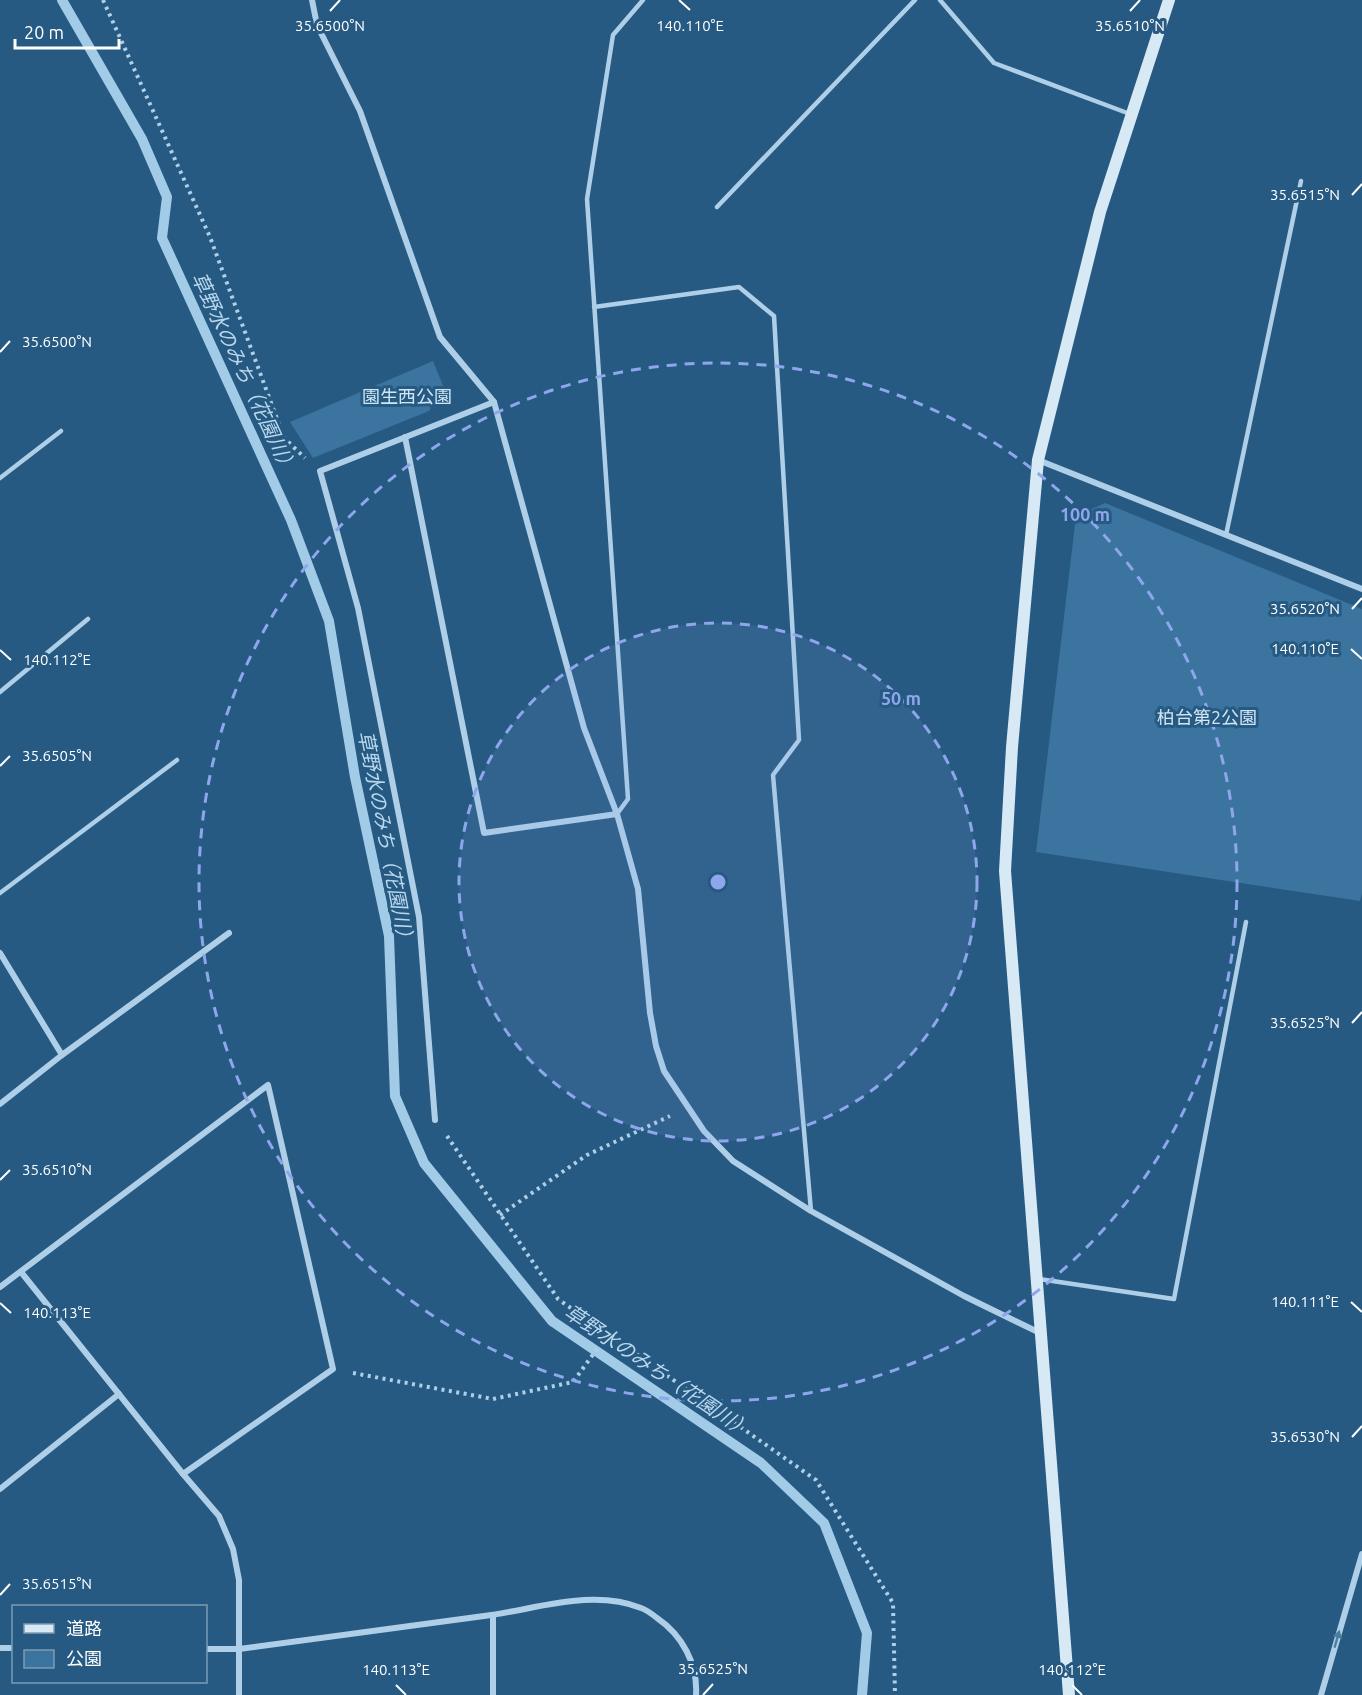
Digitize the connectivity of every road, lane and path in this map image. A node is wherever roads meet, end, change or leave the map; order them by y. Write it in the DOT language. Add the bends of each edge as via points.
graph roads {
  1 [pos="103,0"];
  2 [pos="312,0"];
  3 [pos="643,0"];
  4 [pos="915,0"];
  5 [pos="940,0"];
  6 [pos="1169,0"];
  7 [pos="1132,115"];
  8 [pos="1301,181"];
  9 [pos="717,207"];
  10 [pos="594,307"];
  11 [pos="494,402"];
  12 [pos="61,431"];
  13 [pos="405,437"];
  14 [pos="1038,460"];
  15 [pos="320,471"];
  16 [pos="0,478"];
  17 [pos="1226,535"];
  18 [pos="1362,589"];
  19 [pos="88,620"];
  20 [pos="0,692"];
  21 [pos="177,760"];
  22 [pos="616,814"];
  23 [pos="0,893"];
  24 [pos="1246,922"];
  25 [pos="229,933"];
  26 [pos="0,953"];
  27 [pos="62,1055"];
  28 [pos="0,1104"];
  29 [pos="687,1107"];
  30 [pos="435,1120"];
  31 [pos="812,1211"];
  32 [pos="500,1215"];
  33 [pos="21,1272"];
  34 [pos="1036,1278"];
  35 [pos="0,1287"];
  36 [pos="608,1334"];
  37 [pos="1041,1334"];
  38 [pos="333,1369"];
  39 [pos="119,1394"];
  40 [pos="183,1474"];
  41 [pos="0,1489"];
  42 [pos="1362,1554"];
  43 [pos="493,1615"];
  44 [pos="207,1649"];
  45 [pos="239,1649"];
  46 [pos="239,1695"];
  47 [pos="493,1695"];
  48 [pos="696,1695"];
  49 [pos="895,1695"];
  50 [pos="1069,1695"];
  51 [pos="1321,1695"];
  1 -- 15 [label="path" via="210,237 284,438"];
  2 -- 11 [label="street" via="317,25 360,111 440,337"];
  3 -- 10 [label="lane" via="613,35 587,199"];
  4 -- 9 [label="lane"];
  5 -- 7 [label="lane" via="994,63"];
  6 -- 7 [label="street"];
  7 -- 14 [label="street" via="1100,212"];
  8 -- 17 [label="lane"];
  10 -- 22 [label="lane" via="628,799"];
  10 -- 31 [label="lane" via="739,286 774,316 799,740 773,775"];
  11 -- 13 [label="street"];
  11 -- 22 [label="street" via="584,728"];
  12 -- 16 [label="lane"];
  13 -- 15 [label="street"];
  13 -- 22 [label="street" via="484,833"];
  14 -- 17 [label="street"];
  14 -- 34 [label="street" via="1005,871"];
  15 -- 30 [label="street" via="358,608 419,917"];
  17 -- 18 [label="street"];
  19 -- 20 [label="lane"];
  21 -- 23 [label="lane"];
  22 -- 29 [label="street" via="638,889 656,1046 664,1071"];
  24 -- 34 [label="lane" via="1174,1299"];
  25 -- 27 [label="street"];
  26 -- 27 [label="street"];
  27 -- 28 [label="street"];
  29 -- 31 [label="street" via="733,1161"];
  29 -- 32 [label="path" via="588,1155"];
  30 -- 32 [label="path"];
  31 -- 37 [label="street"];
  32 -- 36 [label="path" via="558,1299"];
  33 -- 35 [label="street"];
  33 -- 38 [label="street" via="268,1085"];
  33 -- 39 [label="street"];
  34 -- 37 [label="street"];
  36 -- 38 [label="path" via="573,1382 493,1399"];
  36 -- 49 [label="path" via="816,1480 893,1603"];
  37 -- 50 [label="street"];
  38 -- 40 [label="street"];
  39 -- 40 [label="street"];
  39 -- 41 [label="street"];
  40 -- 45 [label="street" via="219,1516 233,1549 239,1581"];
  51 -- 42 [label="street, one-way"];
  43 -- 45 [label="street"];
  43 -- 47 [label="street"];
  43 -- 48 [label="street" via="580,1600 614,1601 643,1608 670,1627 687,1650 697,1679"];
  44 -- 45 [label="street"];
  45 -- 46 [label="street"];
}
